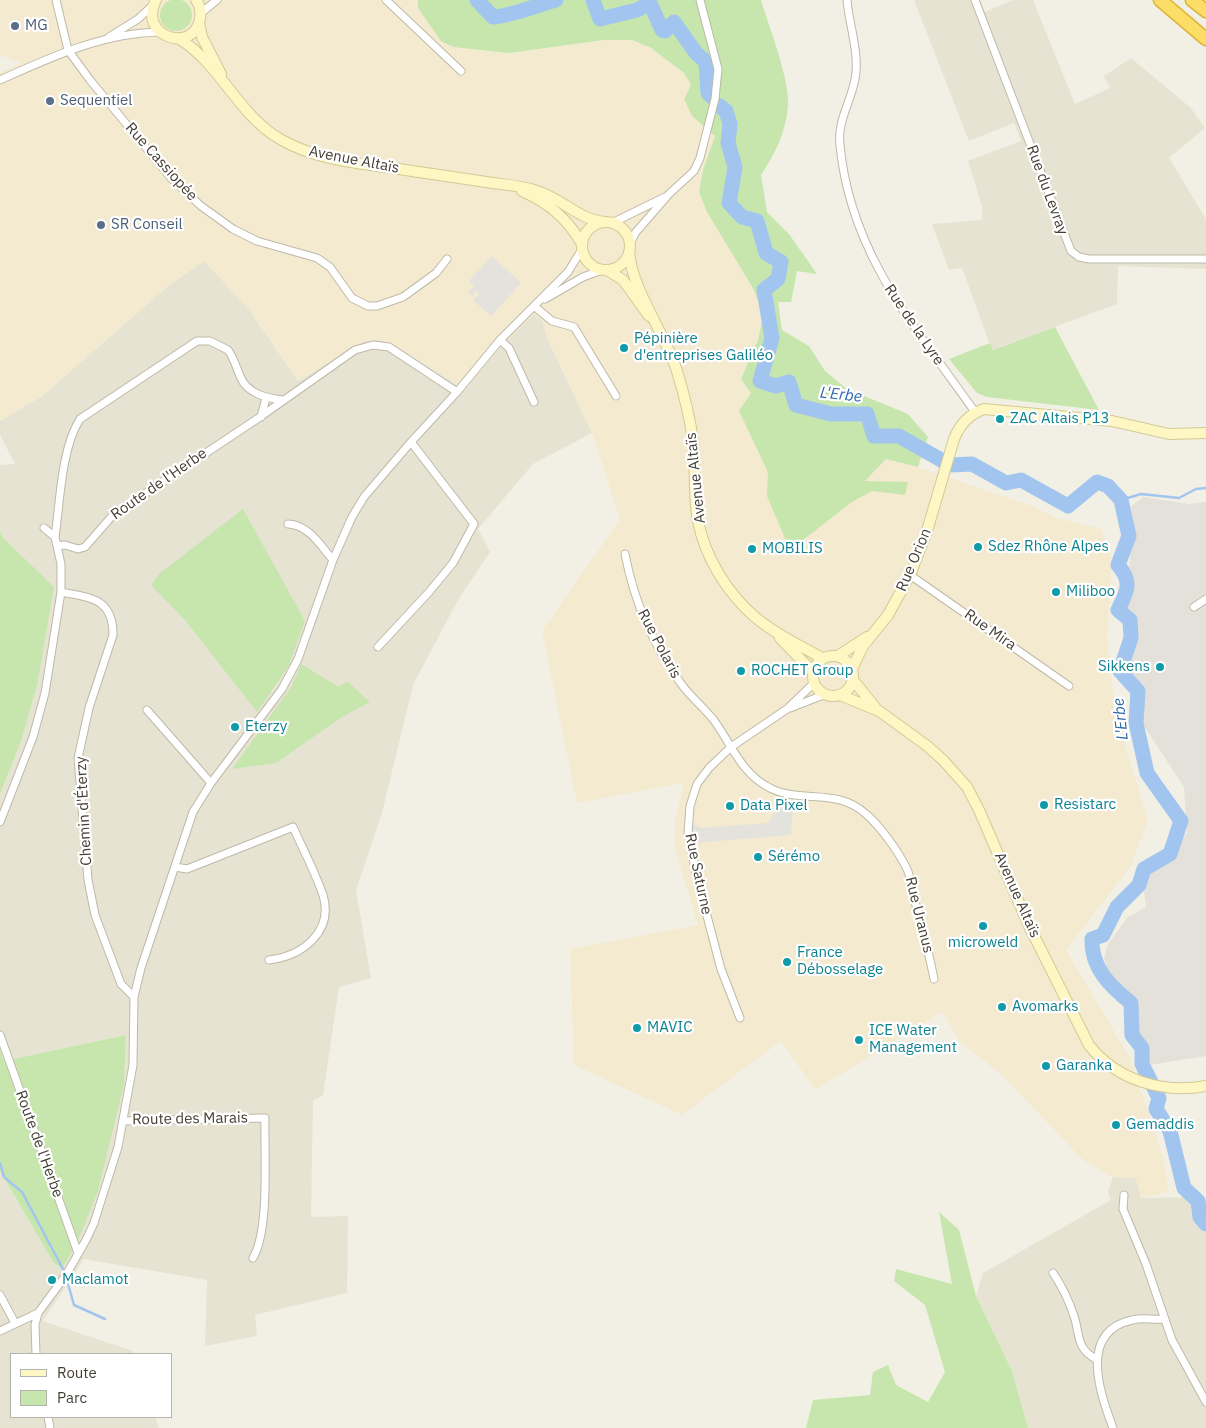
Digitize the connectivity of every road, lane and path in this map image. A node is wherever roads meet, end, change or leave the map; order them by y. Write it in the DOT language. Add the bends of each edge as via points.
graph roads {
  1 [pos="56,0"];
  2 [pos="196,0"];
  3 [pos="218,0"];
  4 [pos="386,0"];
  5 [pos="700,0"];
  6 [pos="847,0"];
  7 [pos="975,0"];
  8 [pos="1160,0"];
  9 [pos="1192,0"];
  10 [pos="155,1"];
  11 [pos="1206,12"];
  12 [pos="200,18"];
  13 [pos="159,32"];
  14 [pos="178,38"];
  15 [pos="1206,39"];
  16 [pos="105,40"];
  17 [pos="68,50"];
  18 [pos="461,71"];
  19 [pos="0,80"];
  20 [pos="226,84"];
  21 [pos="508,186"];
  22 [pos="670,194"];
  23 [pos="609,222"];
  24 [pos="582,247"];
  25 [pos="630,248"];
  26 [pos="447,259"];
  27 [pos="1206,259"];
  28 [pos="604,270"];
  29 [pos="537,304"];
  30 [pos="660,330"];
  31 [pos="500,340"];
  32 [pos="457,392"];
  33 [pos="616,396"];
  34 [pos="266,398"];
  35 [pos="283,400"];
  36 [pos="534,402"];
  37 [pos="975,412"];
  38 [pos="260,417"];
  39 [pos="1206,433"];
  40 [pos="411,442"];
  41 [pos="288,524"];
  42 [pos="44,528"];
  43 [pos="55,537"];
  44 [pos="57,546"];
  45 [pos="625,554"];
  46 [pos="333,560"];
  47 [pos="910,575"];
  48 [pos="62,592"];
  49 [pos="1206,598"];
  50 [pos="1194,606"];
  51 [pos="874,632"];
  52 [pos="776,633"];
  53 [pos="378,647"];
  54 [pos="838,656"];
  55 [pos="822,658"];
  56 [pos="852,669"];
  57 [pos="813,677"];
  58 [pos="853,680"];
  59 [pos="1069,686"];
  60 [pos="826,694"];
  61 [pos="840,695"];
  62 [pos="787,709"];
  63 [pos="147,710"];
  64 [pos="878,711"];
  65 [pos="731,747"];
  66 [pos="211,783"];
  67 [pos="0,822"];
  68 [pos="175,867"];
  69 [pos="269,960"];
  70 [pos="934,979"];
  71 [pos="134,997"];
  72 [pos="740,1018"];
  73 [pos="0,1036"];
  74 [pos="1204,1088"];
  75 [pos="124,1121"];
  76 [pos="1124,1195"];
  77 [pos="78,1254"];
  78 [pos="254,1258"];
  79 [pos="1053,1273"];
  80 [pos="0,1296"];
  81 [pos="38,1313"];
  82 [pos="1163,1319"];
  83 [pos="16,1323"];
  84 [pos="0,1331"];
  85 [pos="36,1353"];
  86 [pos="1096,1359"];
  87 [pos="1206,1402"];
  88 [pos="1113,1428"];
  1 -- 17 [label="street"];
  2 -- 12 [label="street, Avenue Altaïs"];
  3 -- 12 [label="street"];
  4 -- 18 [label="street"];
  5 -- 22 [label="street" via="715,54 718,82 700,158 694,171"];
  6 -- 37 [label="street, Rue de la Lyre" via="855,78 841,122 840,144 854,213 890,292"];
  7 -- 27 [label="street, Rue du Levray" via="1071,251 1089,259"];
  8 -- 15 [label="highway"];
  9 -- 11 [label="highway"];
  10 -- 13 [label="street" via="153,22"];
  10 -- 16 [label="street" via="138,19"];
  12 -- 14 [label="street" via="187,36"];
  12 -- 20 [label="street, Avenue Altaïs" via="202,37"];
  13 -- 14 [label="street"];
  13 -- 16 [label="street" via="141,32"];
  14 -- 20 [label="street, Avenue Altaïs" via="188,44"];
  16 -- 17 [label="street"];
  17 -- 19 [label="street"];
  17 -- 26 [label="street, Rue Cassiopée" via="171,178 200,206 257,241 317,258 330,267 344,289 359,303 377,306 403,297 436,273"];
  20 -- 21 [label="street, Avenue Altaïs" via="260,124 278,138 316,155"];
  21 -- 23 [label="street, Avenue Altaïs" via="545,193 581,216"];
  21 -- 24 [label="street, Avenue Altaïs" via="536,198 565,219"];
  22 -- 23 [label="street"];
  22 -- 25 [label="street" via="636,232"];
  23 -- 24 [label="street" via="590,228"];
  23 -- 25 [label="street" via="624,230"];
  24 -- 28 [label="street" via="588,262"];
  24 -- 29 [label="street" via="568,272"];
  25 -- 28 [label="street" via="621,265"];
  25 -- 30 [label="street, Avenue Altaïs" via="634,273"];
  28 -- 29 [label="street" via="583,277"];
  28 -- 30 [label="street, Avenue Altaïs" via="623,280"];
  29 -- 31 [label="street"];
  29 -- 33 [label="street" via="552,321 574,327"];
  30 -- 52 [label="street, Avenue Altaïs" via="673,358 688,413 698,520 705,545 725,584 738,601"];
  31 -- 32 [label="street"];
  31 -- 36 [label="street" via="509,348"];
  32 -- 35 [label="street, Route de l'Herbe" via="389,347 373,346 355,350"];
  32 -- 40 [label="street"];
  34 -- 35 [label="street"];
  34 -- 38 [label="street"];
  34 -- 43 [label="street" via="244,384 228,350 210,341 197,341 142,377 80,419 76,426 65,466"];
  35 -- 38 [label="street, Route de l'Herbe"];
  37 -- 39 [label="street" via="984,409 1112,421 1169,434"];
  37 -- 47 [label="street, Rue Orion" via="959,428"];
  38 -- 44 [label="street, Route de l'Herbe" via="114,515 85,547"];
  40 -- 46 [label="street" via="364,497"];
  40 -- 53 [label="street" via="474,524 453,563"];
  41 -- 46 [label="street" via="306,528"];
  42 -- 43 [label="street"];
  43 -- 44 [label="street"];
  44 -- 48 [label="street"];
  45 -- 65 [label="street, Rue Polaris" via="637,602 662,654 682,686 713,719"];
  46 -- 66 [label="street" via="298,659 282,689"];
  47 -- 51 [label="street, Rue Orion" via="888,615"];
  47 -- 59 [label="street, Rue Mira"];
  48 -- 67 [label="street" via="45,693 33,737"];
  48 -- 71 [label="street, Chemin d'Éterzy" via="96,600 109,613 113,623 113,635 88,708 78,758 88,880 95,916 121,984"];
  49 -- 50 [label="street"];
  51 -- 54 [label="street, Rue Orion"];
  51 -- 56 [label="street, Rue Orion"];
  52 -- 55 [label="street, Avenue Altaïs"];
  52 -- 57 [label="street, Avenue Altaïs"];
  54 -- 55 [label="street"];
  54 -- 56 [label="street" via="845,659"];
  55 -- 57 [label="street"];
  56 -- 58 [label="street"];
  57 -- 60 [label="street" via="820,691"];
  57 -- 62 [label="street, Rue Saturne"];
  58 -- 61 [label="street"];
  58 -- 64 [label="street, Avenue Altaïs"];
  60 -- 61 [label="street"];
  60 -- 62 [label="street, Rue Saturne"];
  61 -- 64 [label="street, Avenue Altaïs"];
  62 -- 65 [label="street, Rue Saturne"];
  63 -- 66 [label="street"];
  64 -- 74 [label="street, Avenue Altaïs" via="926,745 966,787 1030,928 1089,1045 1107,1065 1145,1084"];
  65 -- 70 [label="street, Rue Uranus" via="749,774 768,787 786,795 821,795 841,800 866,813 907,869"];
  65 -- 72 [label="street, Rue Saturne" via="698,784 690,806 688,832 721,969"];
  66 -- 68 [label="street" via="194,812"];
  68 -- 69 [label="street" via="188,869 293,827 323,896 323,920 317,935 305,949 281,959"];
  68 -- 71 [label="street"];
  71 -- 75 [label="street" via="133,1065"];
  73 -- 77 [label="street, Route de l'Herbe"];
  75 -- 77 [label="street" via="94,1223"];
  75 -- 78 [label="street, Route des Marais" via="265,1118 263,1216 260,1244"];
  76 -- 82 [label="street" via="1123,1209 1146,1264"];
  77 -- 81 [label="street"];
  79 -- 86 [label="street" via="1075,1317 1079,1343"];
  80 -- 83 [label="street"];
  81 -- 83 [label="street"];
  81 -- 85 [label="street"];
  82 -- 86 [label="street" via="1131,1320 1119,1325 1106,1337"];
  82 -- 87 [label="street"];
  83 -- 84 [label="street"];
  86 -- 88 [label="street" via="1100,1392"];
}
